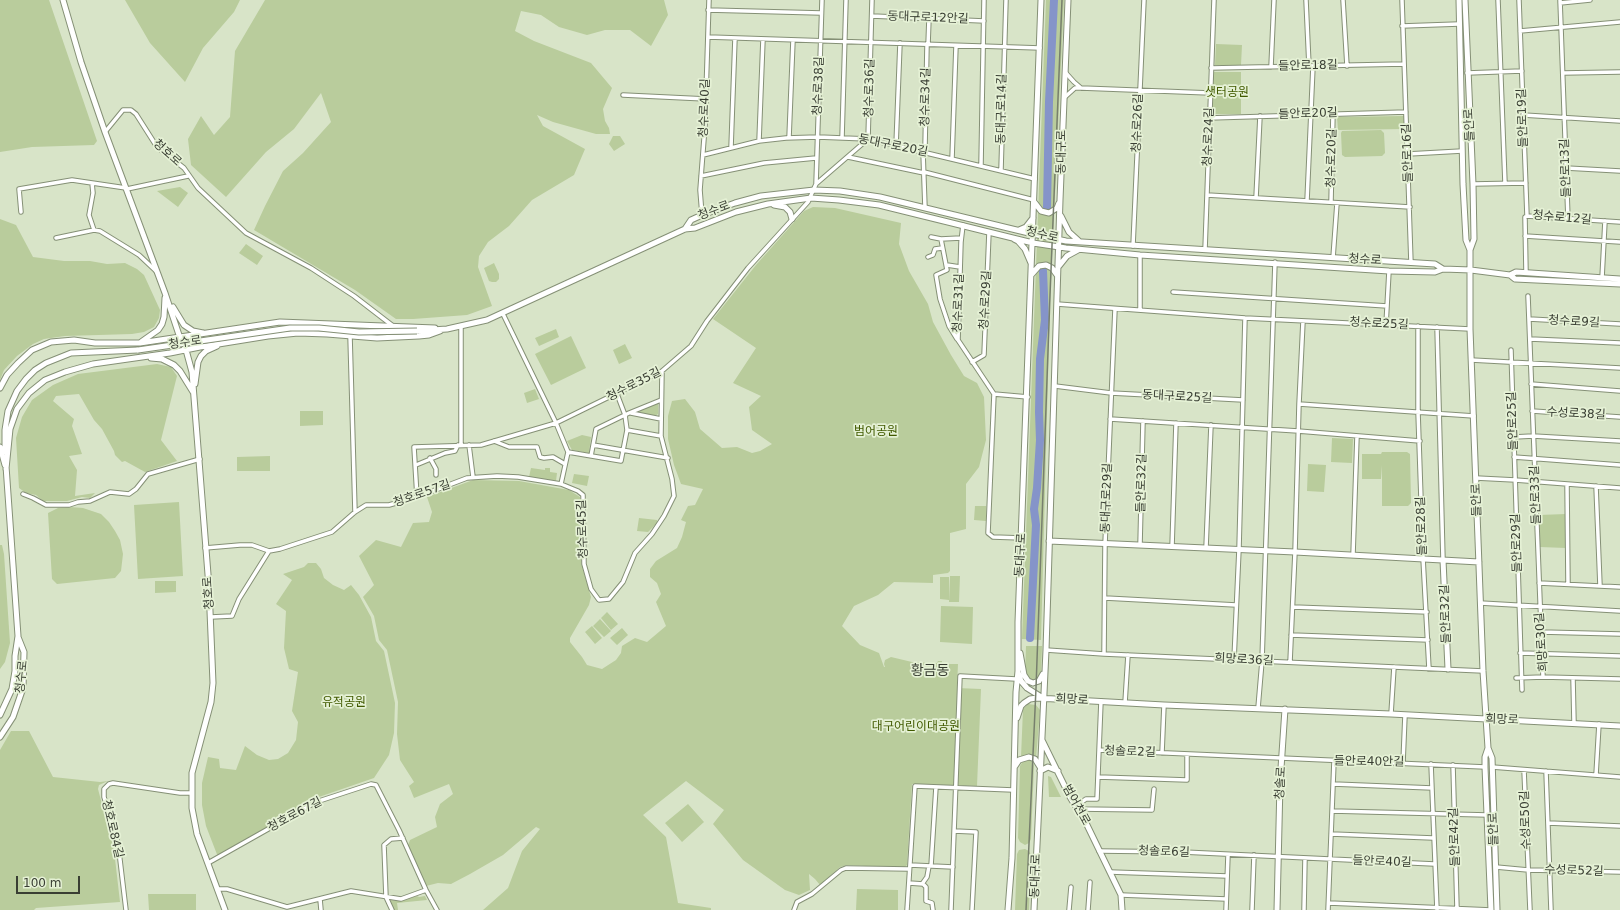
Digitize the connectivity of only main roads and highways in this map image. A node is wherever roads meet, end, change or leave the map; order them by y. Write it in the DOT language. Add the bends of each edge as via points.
graph roads {
  1 [pos="63,0"];
  2 [pos="1041,0"];
  3 [pos="1068,0"];
  4 [pos="1458,0"];
  5 [pos="1465,0"];
  6 [pos="1034,200"];
  7 [pos="1060,200"];
  8 [pos="768,204"];
  9 [pos="1060,211"];
  10 [pos="1034,215"];
  11 [pos="792,219"];
  12 [pos="685,229"];
  13 [pos="1019,230"];
  14 [pos="1033,234"];
  15 [pos="1010,237"];
  16 [pos="1059,239"];
  17 [pos="1080,241"];
  18 [pos="1033,242"];
  19 [pos="1059,247"];
  20 [pos="1082,249"];
  21 [pos="1470,250"];
  22 [pos="1032,265"];
  23 [pos="1058,267"];
  24 [pos="1444,269"];
  25 [pos="1470,270"];
  26 [pos="1510,275"];
  27 [pos="1032,278"];
  28 [pos="1620,279"];
  29 [pos="1057,280"];
  30 [pos="1620,284"];
  31 [pos="165,293"];
  32 [pos="447,329"];
  33 [pos="223,331"];
  34 [pos="180,338"];
  35 [pos="156,340"];
  36 [pos="140,343"];
  37 [pos="226,343"];
  38 [pos="186,350"];
  39 [pos="155,355"];
  40 [pos="142,358"];
  41 [pos="0,388"];
  42 [pos="194,395"];
  43 [pos="0,446"];
  44 [pos="6,469"];
  45 [pos="1049,542"];
  46 [pos="1443,560"];
  47 [pos="1479,562"];
  48 [pos="18,636"];
  49 [pos="1018,647"];
  50 [pos="1045,665"];
  51 [pos="1448,669"];
  52 [pos="1018,671"];
  53 [pos="1044,698"];
  54 [pos="1285,709"];
  55 [pos="0,715"];
  56 [pos="1485,720"];
  57 [pos="1016,722"];
  58 [pos="1620,726"];
  59 [pos="0,737"];
  60 [pos="1042,739"];
  61 [pos="1488,748"];
  62 [pos="1040,770"];
  63 [pos="1058,771"];
  64 [pos="1014,773"];
  65 [pos="225,910"];
  66 [pos="1008,910"];
  67 [pos="1034,910"];
  68 [pos="1122,910"];
  69 [pos="1277,910"];
  70 [pos="1491,910"];
  71 [pos="1497,910"];
  1 -- 31 [label="main road, 청호로" via="105,132"];
  2 -- 6 [label="main road, 동대구로"];
  3 -- 7 [label="main road, 동대구로"];
  4 -- 21 [label="main road, 들안로" via="1466,240"];
  5 -- 21 [label="main road, 들안로" via="1473,184 1474,239"];
  6 -- 7 [label="main road" via="1037,208 1045,213 1057,208"];
  6 -- 10 [label="main road, 동대구로"];
  7 -- 9 [label="main road, 동대구로"];
  8 -- 11 [label="main road" via="785,207"];
  8 -- 12 [label="main road, 청수로"];
  8 -- 15 [label="main road, 청수로" via="811,198 879,205"];
  9 -- 16 [label="main road, 동대구로"];
  9 -- 17 [label="main road" via="1066,228"];
  10 -- 13 [label="main road" via="1029,225"];
  10 -- 14 [label="main road, 동대구로"];
  12 -- 13 [label="main road, 청수로" via="691,220 735,203 761,196 814,190 880,196"];
  12 -- 32 [label="main road, 청수로" via="503,314"];
  13 -- 14 [label="main road, 청수로"];
  14 -- 16 [label="main road, 청수로"];
  14 -- 18 [label="main road, 동대구로"];
  15 -- 18 [label="main road, 청수로"];
  15 -- 22 [label="main road" via="1022,245"];
  16 -- 17 [label="main road, 청수로"];
  16 -- 19 [label="main road, 동대구로"];
  17 -- 24 [label="main road, 청수로" via="1435,264"];
  18 -- 19 [label="main road, 청수로"];
  18 -- 22 [label="main road, 동대구로"];
  19 -- 20 [label="main road, 청수로"];
  19 -- 23 [label="main road, 동대구로"];
  20 -- 23 [label="main road" via="1067,256"];
  20 -- 24 [label="main road, 청수로" via="1389,271 1435,272"];
  21 -- 25 [label="main road, 들안로"];
  22 -- 27 [label="main road, 동대구로"];
  23 -- 29 [label="main road, 동대구로"];
  24 -- 25 [label="main road, 청수로"];
  25 -- 26 [label="main road, 청수로"];
  25 -- 47 [label="main road, 들안로"];
  26 -- 28 [label="main road, 청수로" via="1526,272"];
  26 -- 30 [label="main road, 청수로" via="1515,279"];
  27 -- 29 [label="main road" via="1036,268 1046,265 1055,270"];
  27 -- 49 [label="main road, 동대구로"];
  29 -- 45 [label="main road, 동대구로"];
  31 -- 33 [label="main road" via="184,325 199,332"];
  31 -- 34 [label="main road, 청호로"];
  31 -- 36 [label="main road" via="162,324"];
  32 -- 33 [label="main road, 청수로" via="280,322"];
  32 -- 37 [label="main road, 청수로" via="429,335 377,338 298,333"];
  32 -- 44 [label="main road, 청수로, bridge" via="359,332 290,328 138,350 71,353 36,370 17,391 8,410 4,430"];
  33 -- 34 [label="main road, 청수로"];
  33 -- 37 [label="main road" via="219,338"];
  34 -- 35 [label="main road, 청수로"];
  34 -- 38 [label="main road, 청호로"];
  35 -- 36 [label="main road, 청수로"];
  35 -- 39 [label="main road" via="163,347 161,353"];
  36 -- 41 [label="main road, 청수로" via="95,343 74,340 51,342 32,350 18,363"];
  37 -- 38 [label="main road, 청수로"];
  37 -- 42 [label="main road" via="206,351 201,356"];
  38 -- 39 [label="main road, 청수로"];
  38 -- 42 [label="main road, 청호로" via="192,372"];
  39 -- 40 [label="main road, 청수로"];
  40 -- 42 [label="main road" via="162,359 174,365"];
  40 -- 44 [label="main road, 청수로" via="93,364 66,372 45,380 29,393 17,409 10,429"];
  42 -- 65 [label="main road, 청호로" via="213,683 211,702 192,774 191,793 194,822"];
  43 -- 44 [label="main road, 청수로"];
  44 -- 48 [label="main road, 청수로"];
  45 -- 46 [label="main road, 동대구로29길"];
  45 -- 50 [label="main road, 동대구로"];
  46 -- 47 [label="main road"];
  46 -- 51 [label="main road, 들안로32길"];
  47 -- 56 [label="main road, 들안로"];
  48 -- 55 [label="main road, 청수로" via="12,689"];
  48 -- 59 [label="main road, 청수로" via="24,652 23,688 13,717"];
  49 -- 50 [label="main road" via="1022,656 1024,675 1028,681 1035,683 1041,680"];
  49 -- 52 [label="main road, 동대구로"];
  50 -- 53 [label="main road, 동대구로"];
  52 -- 53 [label="main road" via="1021,681 1027,688"];
  52 -- 57 [label="main road, 동대구로"];
  53 -- 54 [label="main road, 희망로"];
  53 -- 57 [label="main road" via="1030,699 1024,703"];
  53 -- 60 [label="main road, 동대구로"];
  54 -- 56 [label="main road, 희망로"];
  54 -- 69 [label="main road, 청솔로"];
  56 -- 58 [label="main road, 희망로"];
  56 -- 61 [label="main road, 들안로"];
  57 -- 64 [label="main road, 동대구로"];
  60 -- 62 [label="main road, 동대구로"];
  60 -- 63 [label="main road, 범어천로"];
  61 -- 70 [label="main road, 들안로" via="1485,767"];
  61 -- 71 [label="main road, 들안로" via="1492,758"];
  62 -- 63 [label="main road" via="1048,767"];
  62 -- 64 [label="main road" via="1035,759 1025,757 1017,763"];
  62 -- 67 [label="main road, 동대구로"];
  63 -- 68 [label="main road, 범어천로" via="1121,895"];
  64 -- 66 [label="main road, 동대구로"];
}
